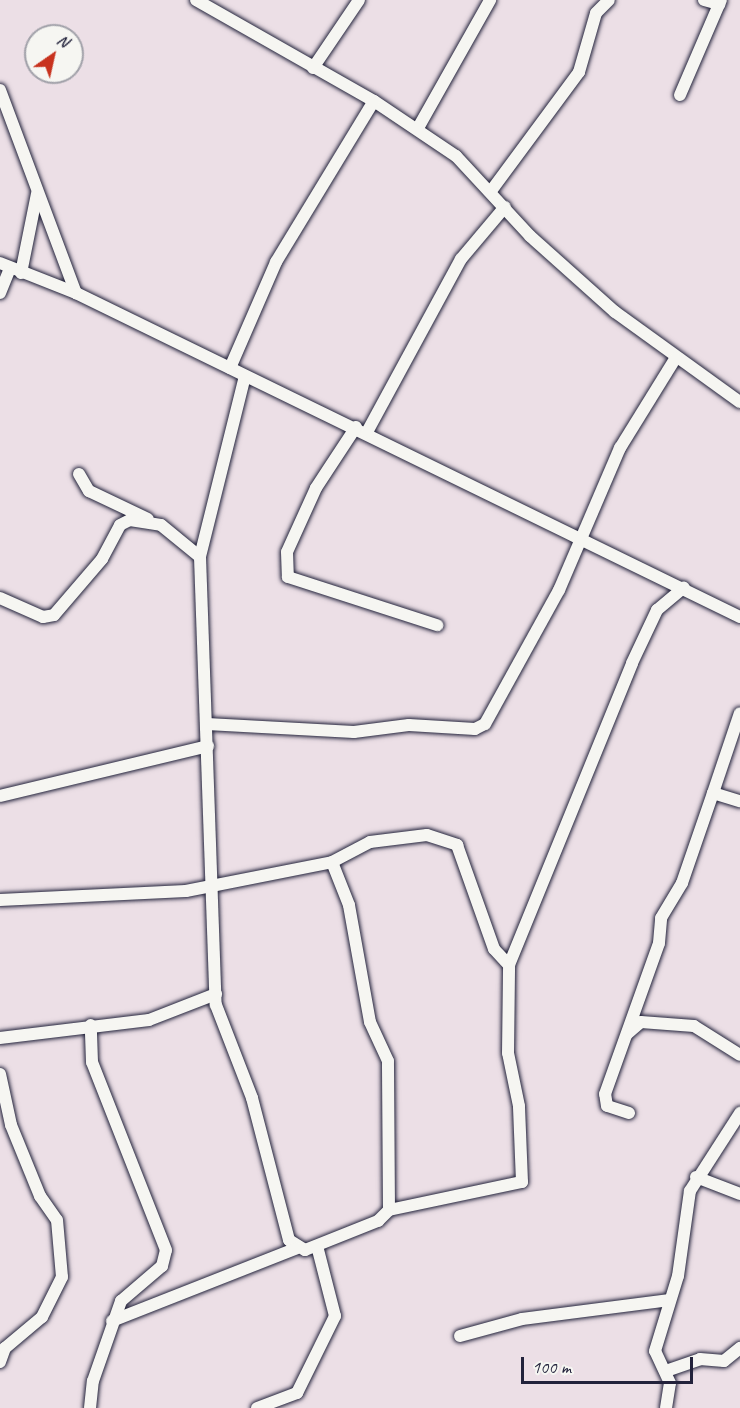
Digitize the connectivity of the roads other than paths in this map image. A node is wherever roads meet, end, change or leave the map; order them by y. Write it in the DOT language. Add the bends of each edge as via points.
graph roads {
  1 [pos="196,0"];
  2 [pos="359,0"];
  3 [pos="489,0"];
  4 [pos="609,0"];
  5 [pos="704,0"];
  6 [pos="720,2"];
  7 [pos="313,68"];
  8 [pos="0,90"];
  9 [pos="680,94"];
  10 [pos="374,101"];
  11 [pos="418,128"];
  12 [pos="491,191"];
  13 [pos="37,193"];
  14 [pos="505,207"];
  15 [pos="11,268"];
  16 [pos="76,292"];
  17 [pos="0,293"];
  18 [pos="675,359"];
  19 [pos="230,368"];
  20 [pos="245,376"];
  21 [pos="740,402"];
  22 [pos="361,429"];
  23 [pos="79,474"];
  24 [pos="154,522"];
  25 [pos="584,537"];
  26 [pos="200,557"];
  27 [pos="684,587"];
  28 [pos="0,598"];
  29 [pos="740,617"];
  30 [pos="437,625"];
  31 [pos="740,713"];
  32 [pos="207,724"];
  33 [pos="207,746"];
  34 [pos="713,793"];
  35 [pos="0,796"];
  36 [pos="740,801"];
  37 [pos="332,862"];
  38 [pos="214,883"];
  39 [pos="0,900"];
  40 [pos="509,966"];
  41 [pos="216,994"];
  42 [pos="91,1024"];
  43 [pos="624,1037"];
  44 [pos="0,1038"];
  45 [pos="740,1055"];
  46 [pos="0,1074"];
  47 [pos="629,1113"];
  48 [pos="740,1113"];
  49 [pos="696,1177"];
  50 [pos="740,1194"];
  51 [pos="389,1210"];
  52 [pos="317,1246"];
  53 [pos="297,1248"];
  54 [pos="670,1300"];
  55 [pos="112,1321"];
  56 [pos="460,1336"];
  57 [pos="3,1345"];
  58 [pos="740,1348"];
  59 [pos="0,1362"];
  60 [pos="666,1371"];
  61 [pos="90,1408"];
  62 [pos="256,1408"];
  63 [pos="666,1408"];
  1 -- 7 [label="street"];
  2 -- 7 [label="street"];
  3 -- 11 [label="street"];
  4 -- 12 [label="street" via="594,19 579,72"];
  5 -- 6 [label="street"];
  6 -- 9 [label="street"];
  7 -- 10 [label="street"];
  8 -- 13 [label="street"];
  10 -- 11 [label="street"];
  10 -- 19 [label="street" via="276,262"];
  11 -- 12 [label="street"];
  12 -- 14 [label="street"];
  13 -- 15 [label="street"];
  13 -- 16 [label="street"];
  14 -- 18 [label="street" via="608,306"];
  14 -- 22 [label="street" via="461,259"];
  15 -- 16 [label="street"];
  15 -- 17 [label="street"];
  16 -- 19 [label="street"];
  18 -- 21 [label="street"];
  18 -- 25 [label="street" via="620,448"];
  19 -- 20 [label="street"];
  20 -- 22 [label="street"];
  20 -- 26 [label="street"];
  22 -- 25 [label="street"];
  22 -- 30 [label="street" via="322,477 287,552 288,577"];
  23 -- 24 [label="street" via="89,491"];
  24 -- 26 [label="street"];
  24 -- 28 [label="street" via="130,520 120,525 102,559 54,615 43,618"];
  25 -- 27 [label="street"];
  25 -- 32 [label="street" via="528,649 481,727 409,725 354,732"];
  26 -- 32 [label="street"];
  27 -- 29 [label="street"];
  27 -- 40 [label="street" via="657,610 636,655"];
  31 -- 34 [label="street"];
  32 -- 33 [label="street"];
  33 -- 35 [label="street"];
  33 -- 38 [label="street"];
  34 -- 36 [label="street"];
  34 -- 43 [label="street" via="682,883 661,918 659,943"];
  37 -- 38 [label="street"];
  37 -- 40 [label="street" via="359,846 386,840 427,835 457,845 494,949"];
  37 -- 51 [label="street" via="348,905 370,1022 388,1061"];
  38 -- 39 [label="street" via="186,891"];
  38 -- 41 [label="street"];
  40 -- 51 [label="street" via="508,1053 519,1106 522,1182"];
  41 -- 42 [label="street" via="149,1020"];
  41 -- 53 [label="street" via="220,1022 258,1117 289,1240"];
  42 -- 44 [label="street"];
  42 -- 55 [label="street" via="92,1062 166,1250 162,1266 121,1301"];
  43 -- 45 [label="street" via="640,1022 678,1023 710,1033"];
  43 -- 47 [label="street" via="605,1094 608,1106"];
  46 -- 57 [label="street" via="11,1125 40,1196 57,1220 62,1277 42,1317"];
  48 -- 49 [label="street"];
  49 -- 50 [label="street"];
  49 -- 54 [label="street"];
  51 -- 52 [label="street" via="378,1221"];
  52 -- 53 [label="street"];
  52 -- 62 [label="street" via="335,1316 297,1393"];
  53 -- 55 [label="street"];
  54 -- 56 [label="street" via="545,1315"];
  54 -- 60 [label="street" via="655,1351"];
  55 -- 61 [label="street"];
  57 -- 59 [label="street"];
  58 -- 60 [label="street" via="724,1361 700,1359"];
  60 -- 63 [label="street"];
}
